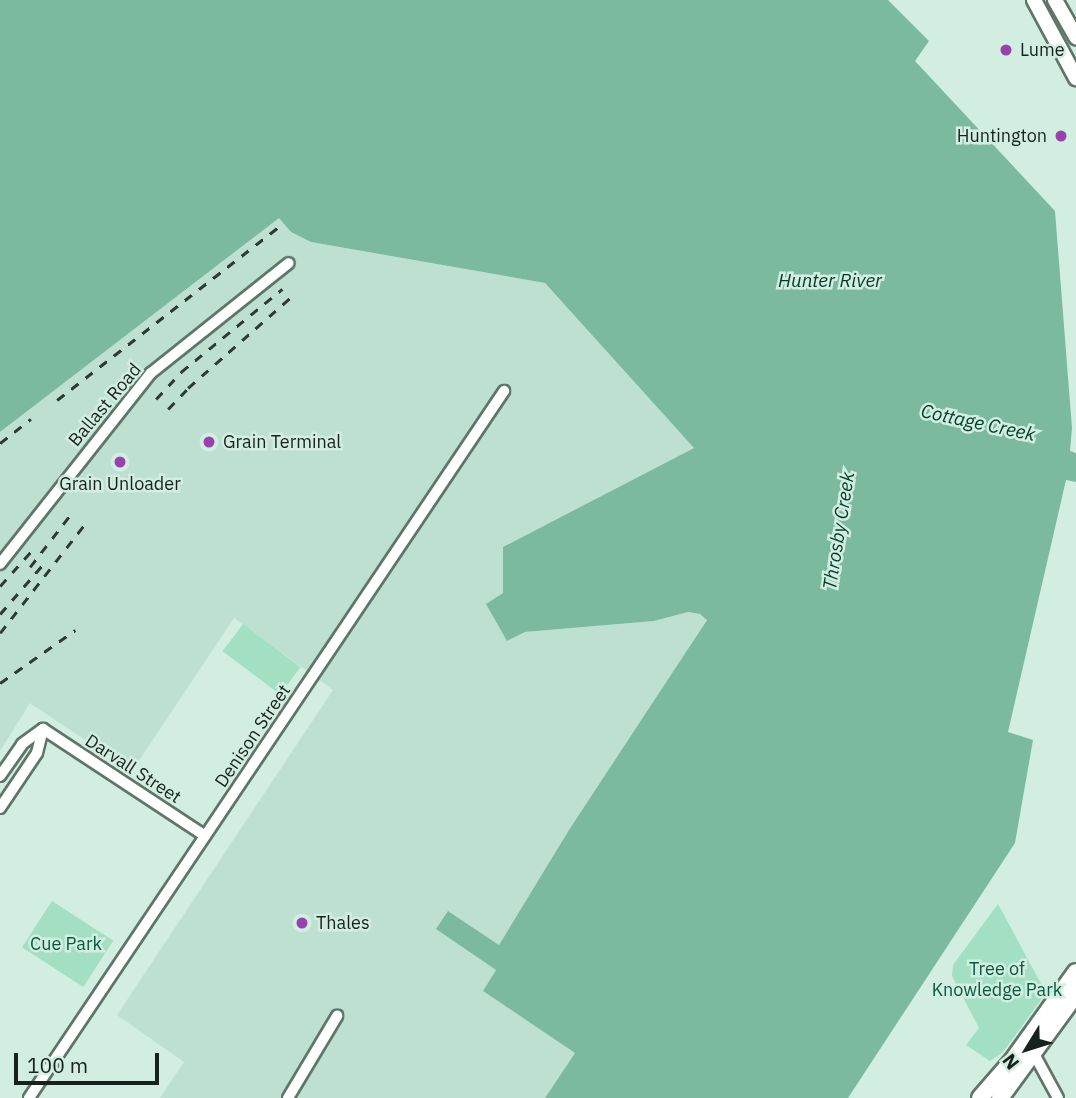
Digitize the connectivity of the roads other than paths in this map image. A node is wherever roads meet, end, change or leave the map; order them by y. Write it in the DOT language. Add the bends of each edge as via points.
graph roads {
  1 [pos="1034,0"];
  2 [pos="1055,0"];
  3 [pos="1076,37"];
  4 [pos="1076,78"];
  5 [pos="289,263"];
  6 [pos="504,391"];
  7 [pos="0,564"];
  8 [pos="43,729"];
  9 [pos="0,776"];
  10 [pos="0,808"];
  11 [pos="205,836"];
  12 [pos="1076,972"];
  13 [pos="1076,994"];
  14 [pos="337,1016"];
  15 [pos="1034,1054"];
  16 [pos="29,1098"];
  17 [pos="288,1098"];
  18 [pos="980,1098"];
  19 [pos="1000,1098"];
  20 [pos="1058,1098"];
  1 -- 4 [label="main road"];
  2 -- 3 [label="main road"];
  5 -- 7 [label="street, Ballast Road" via="151,373"];
  6 -- 11 [label="street, Denison Street"];
  8 -- 9 [label="street" via="22,744"];
  8 -- 10 [label="street" via="37,752"];
  8 -- 11 [label="street, Darvall Street"];
  11 -- 16 [label="street, Denison Street"];
  12 -- 18 [label="highway"];
  13 -- 15 [label="highway"];
  14 -- 17 [label="street"];
  15 -- 19 [label="highway"];
  15 -- 20 [label="street"];
}
